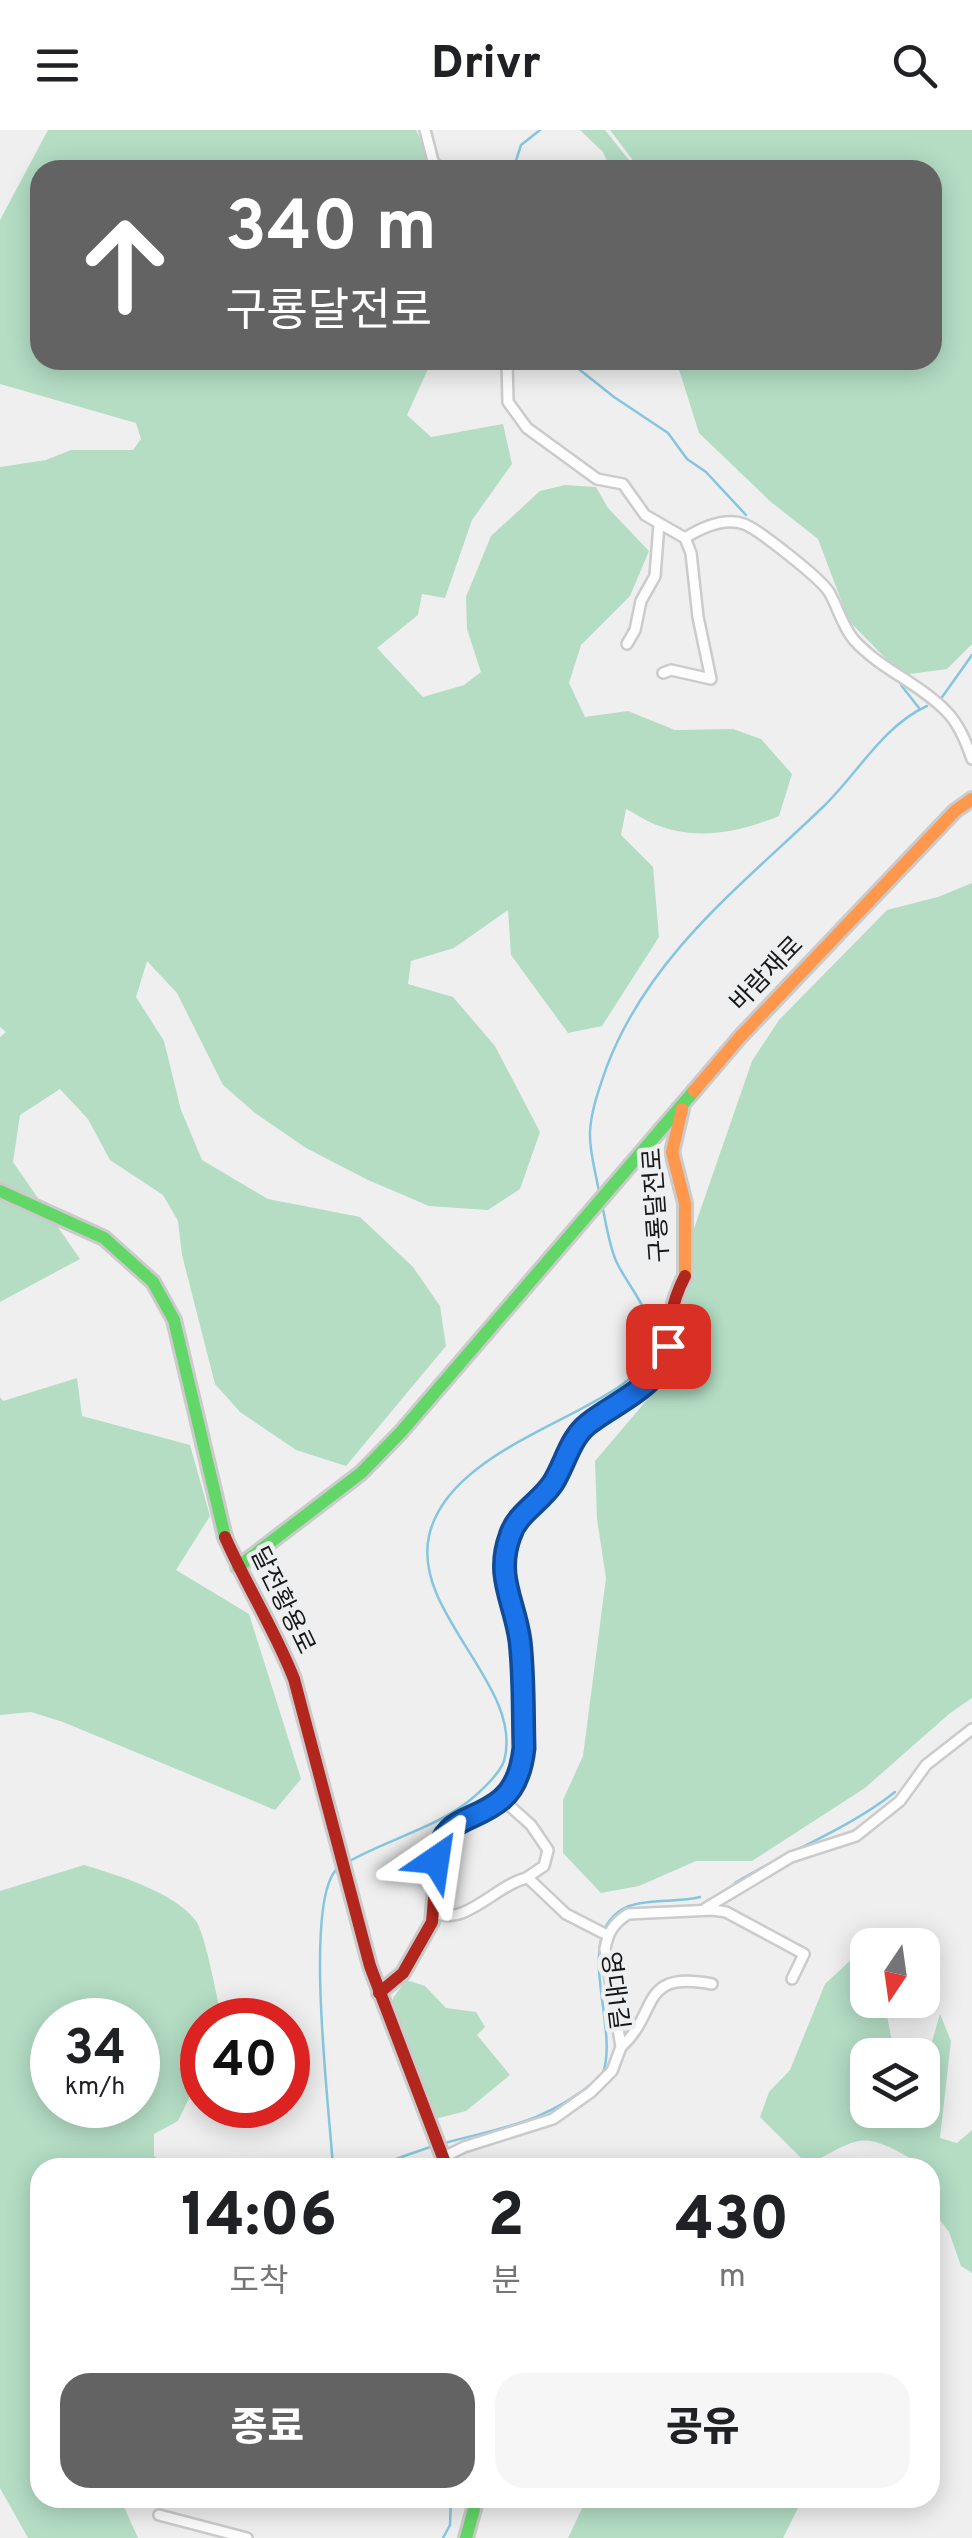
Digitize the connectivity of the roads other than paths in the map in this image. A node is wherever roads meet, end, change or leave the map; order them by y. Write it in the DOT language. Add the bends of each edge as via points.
graph roads {
  1 [pos="425,130"];
  2 [pos="433,160"];
  3 [pos="506,370"];
  4 [pos="659,524"];
  5 [pos="685,538"];
  6 [pos="628,644"];
  7 [pos="663,673"];
  8 [pos="972,758"];
  9 [pos="970,801"];
  10 [pos="682,1106"];
  11 [pos="0,1191"];
  12 [pos="238,1566"];
  13 [pos="972,1729"];
  14 [pos="502,1799"];
  15 [pos="526,1878"];
  16 [pos="434,1912"];
  17 [pos="698,1912"];
  18 [pos="603,1934"];
  19 [pos="792,1979"];
  20 [pos="712,1984"];
  21 [pos="380,1993"];
  22 [pos="621,2048"];
  23 [pos="442,2152"];
  24 [pos="474,2508"];
  25 [pos="159,2514"];
  26 [pos="247,2538"];
  27 [pos="466,2538"];
  1 -- 2 [label="street"];
  3 -- 4 [label="street" via="508,402 528,428 597,479 623,484"];
  4 -- 5 [label="street"];
  4 -- 6 [label="street" via="654,576"];
  5 -- 7 [label="street" via="711,679"];
  5 -- 8 [label="street" via="719,523 740,523 803,567 828,591 852,638 946,710"];
  9 -- 10 [label="street, 바람재로"];
  10 -- 12 [label="street, 바람재로" via="401,1432 361,1473"];
  10 -- 14 [label="street, 구룡달전로" via="672,1152 684,1203 686,1276 667,1329 664,1365 577,1435 552,1484 508,1539 504,1582 520,1637 524,1748 518,1775"];
  11 -- 12 [label="street, 달전황용로" via="104,1238 153,1282 174,1320 225,1537"];
  12 -- 21 [label="street, 달전황용로" via="294,1679"];
  13 -- 17 [label="street" via="856,1836 791,1857"];
  14 -- 15 [label="street" via="548,1850 544,1866"];
  14 -- 16 [label="street" via="448,1829 439,1842"];
  15 -- 16 [label="street" via="452,1917"];
  15 -- 18 [label="street, 영대1길" via="566,1914"];
  16 -- 21 [label="street" via="414,1957"];
  17 -- 18 [label="street, 영대1길" via="628,1914"];
  17 -- 19 [label="street, 영대1길" via="726,1912 804,1954"];
  18 -- 22 [label="street, 영대1길"];
  20 -- 22 [label="street, 영대1길" via="663,1985"];
  21 -- 23 [label="street, 달전황용로"];
  22 -- 23 [label="street, 영대1길" via="603,2081 554,2119"];
  24 -- 27 [label="street"];
  25 -- 26 [label="street"];
}
